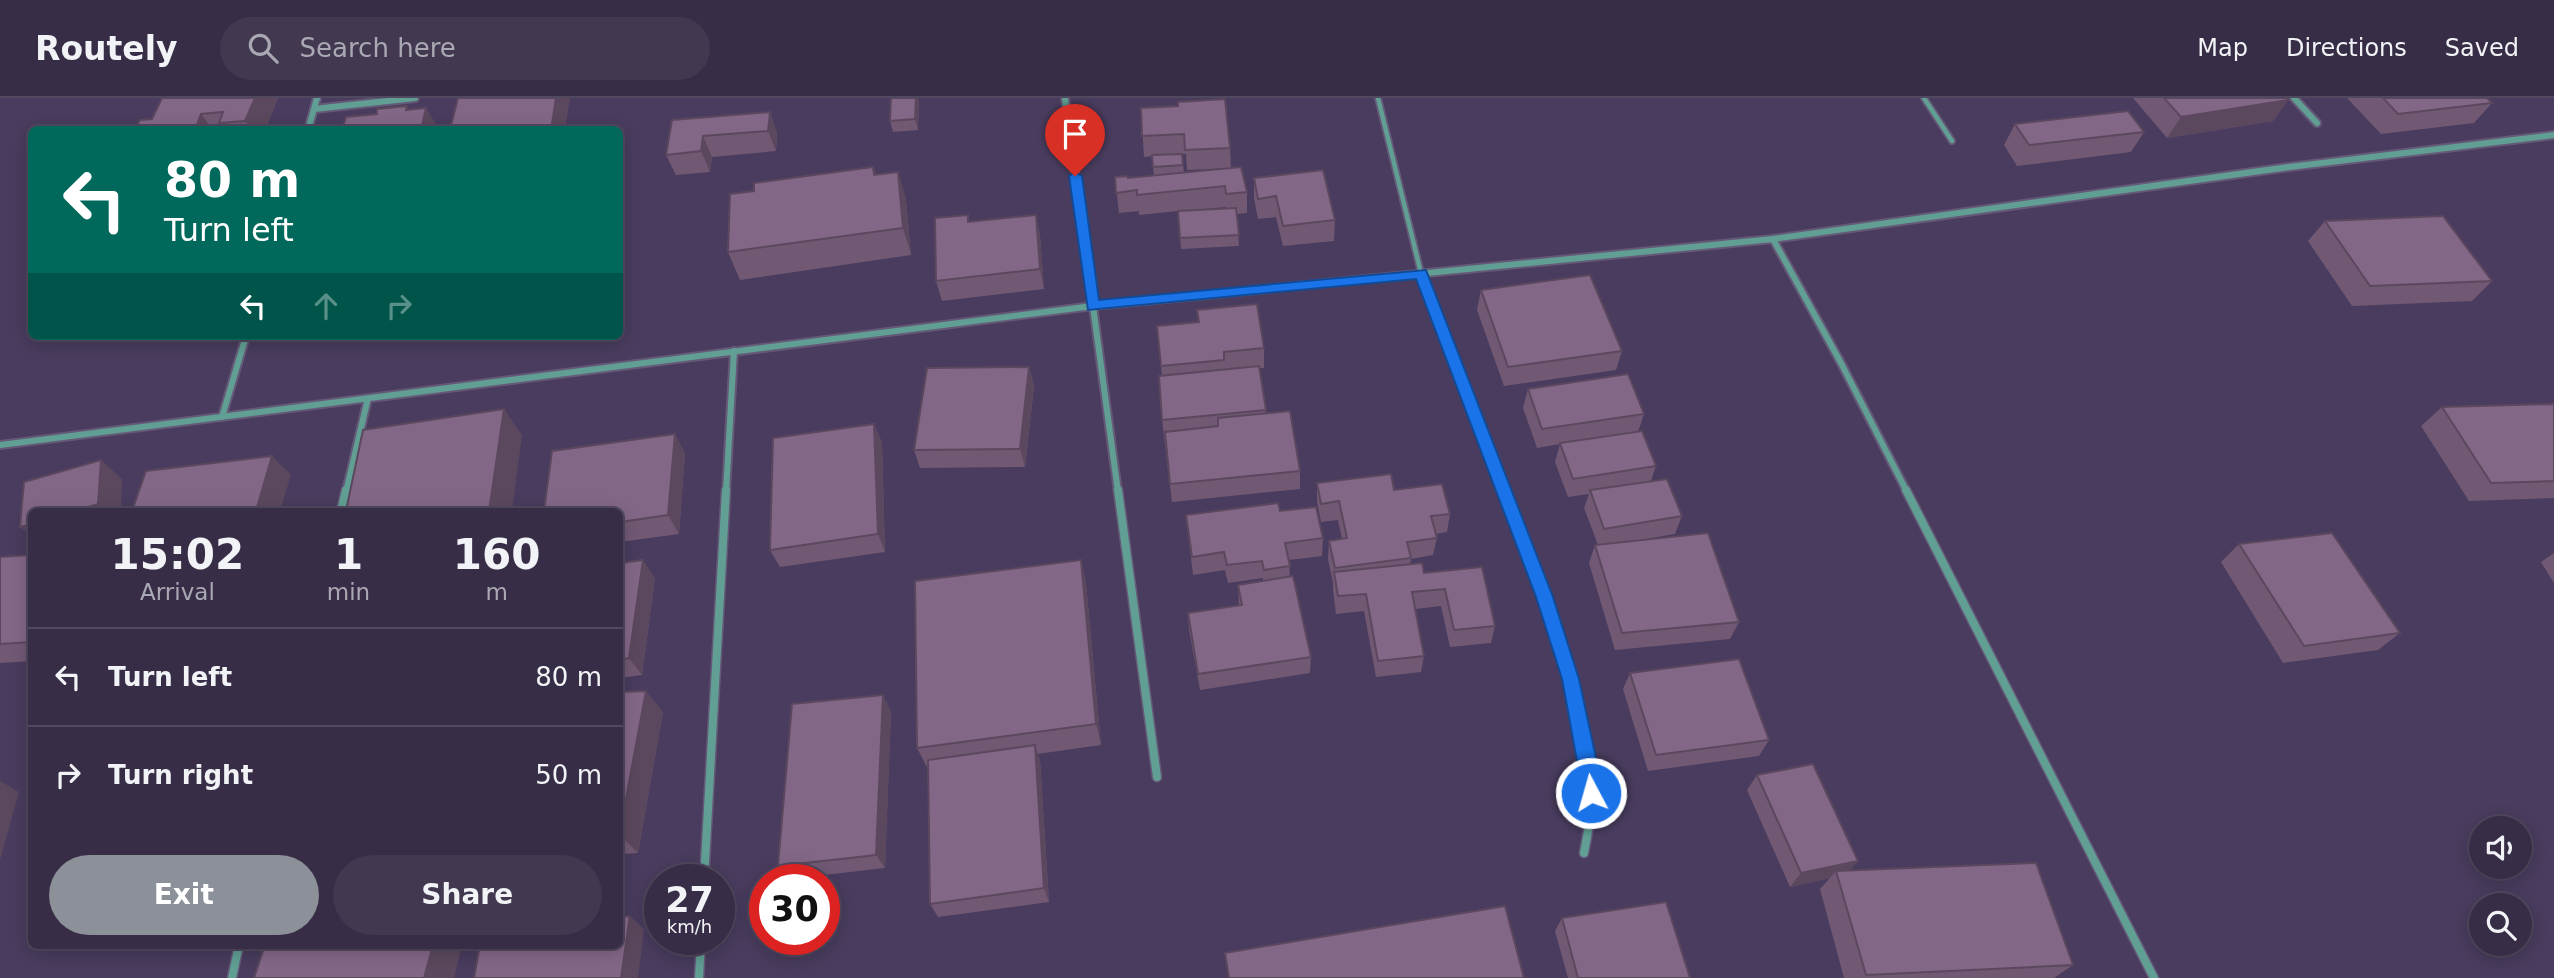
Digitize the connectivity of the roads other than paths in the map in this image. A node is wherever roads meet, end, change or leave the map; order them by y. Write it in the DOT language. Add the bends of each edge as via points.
graph roads {
  1 [pos="317,98"];
  2 [pos="415,98"];
  3 [pos="1065,98"];
  4 [pos="1378,98"];
  5 [pos="1924,98"];
  6 [pos="2294,98"];
  7 [pos="314,108"];
  8 [pos="2317,123"];
  9 [pos="309,126"];
  10 [pos="2554,135"];
  11 [pos="1952,141"];
  12 [pos="1773,239"];
  13 [pos="1421,273"];
  14 [pos="1093,306"];
  15 [pos="245,340"];
  16 [pos="734,351"];
  17 [pos="368,398"];
  18 [pos="222,417"];
  19 [pos="1,447"];
  20 [pos="342,508"];
  21 [pos="1157,777"];
  22 [pos="1584,853"];
  23 [pos="705,864"];
  24 [pos="238,949"];
  25 [pos="700,955"];
  26 [pos="232,978"];
  27 [pos="699,978"];
  28 [pos="2154,978"];
  1 -- 7 [label="street"];
  2 -- 7 [label="street"];
  3 -- 14 [label="street"];
  4 -- 13 [label="lane"];
  5 -- 11 [label="lane"];
  6 -- 8 [label="street"];
  7 -- 9 [label="street"];
  10 -- 12 [label="street"];
  12 -- 13 [label="street"];
  12 -- 28 [label="street" via="1841,363"];
  13 -- 14 [label="street"];
  13 -- 22 [label="street" via="1571,679 1590,772 1591,815"];
  14 -- 16 [label="street"];
  14 -- 21 [label="street"];
  15 -- 18 [label="street"];
  16 -- 17 [label="street"];
  16 -- 23 [label="street"];
  17 -- 18 [label="street"];
  17 -- 20 [label="street"];
  18 -- 19 [label="street"];
  24 -- 26 [label="street"];
  25 -- 27 [label="street"];
}
